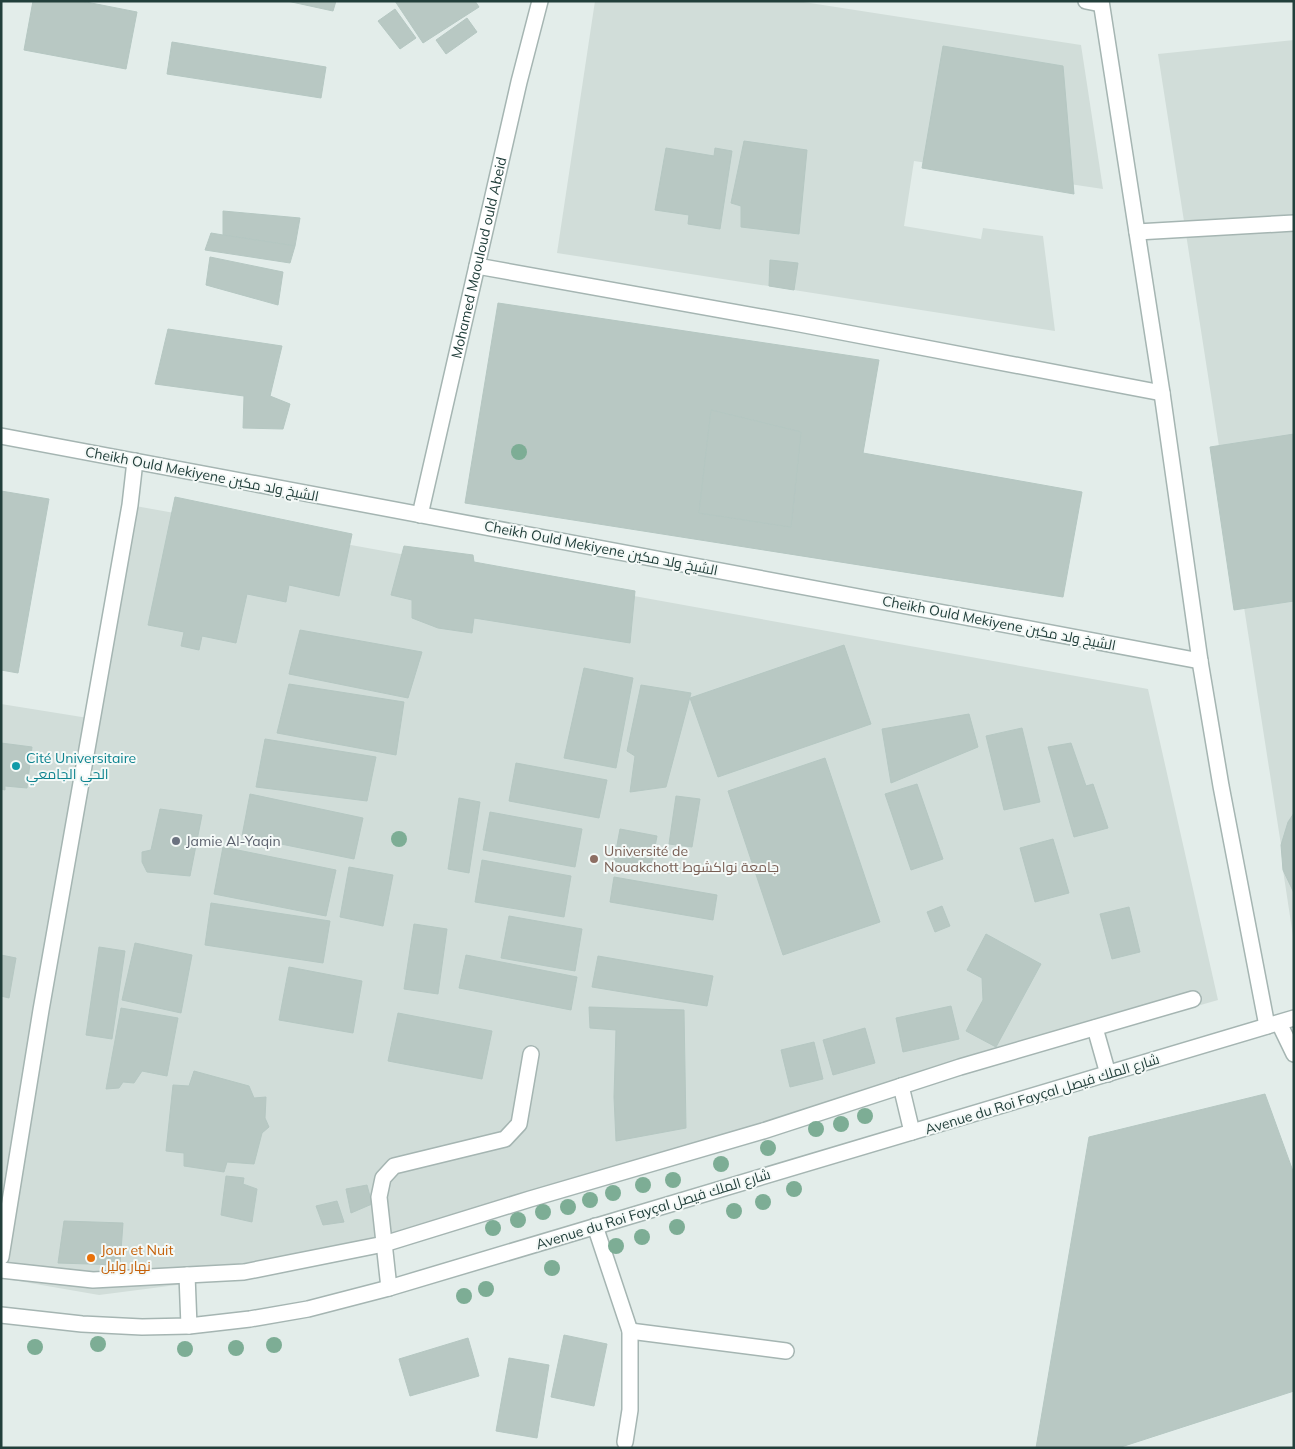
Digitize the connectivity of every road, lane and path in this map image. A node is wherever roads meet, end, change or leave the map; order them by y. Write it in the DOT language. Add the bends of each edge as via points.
graph roads {
  1 [pos="540,1"];
  2 [pos="1096,2"];
  3 [pos="1294,223"];
  4 [pos="1137,232"];
  5 [pos="477,266"];
  6 [pos="1162,393"];
  7 [pos="1,436"];
  8 [pos="135,461"];
  9 [pos="420,515"];
  10 [pos="1200,660"];
  11 [pos="1193,998"];
  12 [pos="1280,1022"];
  13 [pos="1095,1028"];
  14 [pos="531,1054"];
  15 [pos="1294,1054"];
  16 [pos="1108,1074"];
  17 [pos="902,1086"];
  18 [pos="912,1132"];
  19 [pos="595,1226"];
  20 [pos="384,1244"];
  21 [pos="1,1257"];
  22 [pos="1,1270"];
  23 [pos="186,1275"];
  24 [pos="389,1288"];
  25 [pos="1,1315"];
  26 [pos="189,1326"];
  27 [pos="630,1331"];
  28 [pos="786,1352"];
  29 [pos="625,1442"];
  1 -- 5 [label="street, Mohamed Maouloud ould Abeid"];
  2 -- 4 [label="street"];
  3 -- 4 [label="street"];
  4 -- 6 [label="street"];
  5 -- 6 [label="street"];
  5 -- 9 [label="street, Mohamed Maouloud ould Abeid"];
  6 -- 10 [label="street"];
  7 -- 8 [label="street, Cheikh Ould Mekiyene الشيخ ولد مكين"];
  8 -- 9 [label="street, Cheikh Ould Mekiyene الشيخ ولد مكين"];
  8 -- 21 [label="street"];
  9 -- 10 [label="street, Cheikh Ould Mekiyene الشيخ ولد مكين"];
  10 -- 12 [label="street" via="1221,786"];
  11 -- 13 [label="street"];
  12 -- 15 [label="street"];
  12 -- 16 [label="street, Avenue du Roi Fayçal شارع الملك فيصل"];
  13 -- 16 [label="street"];
  13 -- 17 [label="street"];
  14 -- 20 [label="street" via="519,1124 505,1139 394,1166 383,1178 379,1197"];
  16 -- 18 [label="street, Avenue du Roi Fayçal شارع الملك فيصل"];
  17 -- 18 [label="street"];
  17 -- 20 [label="street"];
  18 -- 19 [label="street, Avenue du Roi Fayçal شارع الملك فيصل"];
  19 -- 24 [label="street, Avenue du Roi Fayçal شارع الملك فيصل"];
  19 -- 27 [label="street"];
  20 -- 23 [label="street" via="244,1272"];
  20 -- 24 [label="street"];
  22 -- 23 [label="street" via="93,1280"];
  23 -- 26 [label="street"];
  24 -- 26 [label="street, Avenue du Roi Fayçal شارع الملك فيصل" via="308,1309"];
  25 -- 26 [label="street, Avenue du Roi Fayçal شارع الملك فيصل" via="82,1324"];
  27 -- 28 [label="street"];
  27 -- 29 [label="street" via="630,1410"];
}
